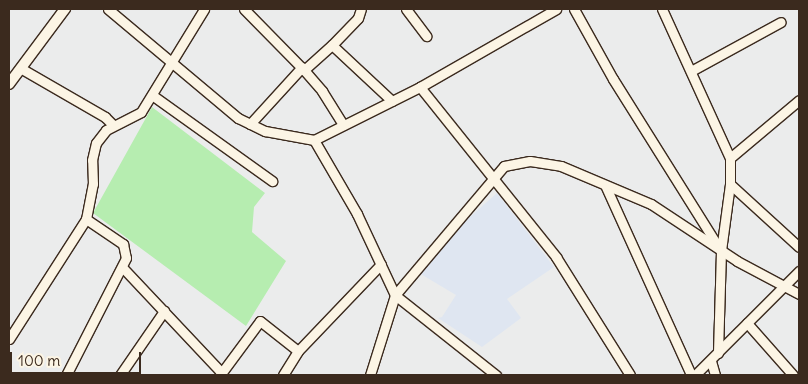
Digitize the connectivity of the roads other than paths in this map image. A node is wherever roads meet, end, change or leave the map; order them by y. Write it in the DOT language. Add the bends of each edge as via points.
graph roads {
  1 [pos="66,9"];
  2 [pos="108,9"];
  3 [pos="204,9"];
  4 [pos="244,9"];
  5 [pos="361,9"];
  6 [pos="406,9"];
  7 [pos="556,9"];
  8 [pos="574,9"];
  9 [pos="662,9"];
  10 [pos="781,22"];
  11 [pos="426,36"];
  12 [pos="332,45"];
  13 [pos="170,62"];
  14 [pos="303,68"];
  15 [pos="22,69"];
  16 [pos="691,71"];
  17 [pos="9,84"];
  18 [pos="420,87"];
  19 [pos="152,95"];
  20 [pos="799,100"];
  21 [pos="392,101"];
  22 [pos="250,124"];
  23 [pos="113,125"];
  24 [pos="342,125"];
  25 [pos="314,140"];
  26 [pos="730,158"];
  27 [pos="496,179"];
  28 [pos="272,181"];
  29 [pos="730,184"];
  30 [pos="605,185"];
  31 [pos="86,219"];
  32 [pos="799,247"];
  33 [pos="721,251"];
  34 [pos="381,264"];
  35 [pos="123,268"];
  36 [pos="799,270"];
  37 [pos="784,287"];
  38 [pos="799,294"];
  39 [pos="395,295"];
  40 [pos="164,311"];
  41 [pos="747,323"];
  42 [pos="9,339"];
  43 [pos="298,351"];
  44 [pos="718,353"];
  45 [pos="710,361"];
  46 [pos="221,374"];
  47 [pos="66,375"];
  48 [pos="120,375"];
  49 [pos="283,375"];
  50 [pos="370,375"];
  51 [pos="496,375"];
  52 [pos="630,375"];
  53 [pos="693,375"];
  54 [pos="715,375"];
  55 [pos="793,375"];
  1 -- 15 [label="street"];
  2 -- 13 [label="street"];
  3 -- 13 [label="street"];
  4 -- 14 [label="street"];
  5 -- 12 [label="street" via="358,18"];
  6 -- 11 [label="street"];
  7 -- 18 [label="street"];
  8 -- 33 [label="street" via="613,79"];
  9 -- 16 [label="street"];
  10 -- 16 [label="street"];
  12 -- 14 [label="street"];
  12 -- 21 [label="street"];
  13 -- 19 [label="street"];
  13 -- 22 [label="street" via="238,118"];
  14 -- 22 [label="street"];
  14 -- 24 [label="street" via="322,91"];
  15 -- 17 [label="street"];
  15 -- 23 [label="street" via="105,117"];
  16 -- 26 [label="street"];
  18 -- 21 [label="street"];
  18 -- 27 [label="street" via="466,148"];
  19 -- 23 [label="street" via="141,112"];
  19 -- 28 [label="street"];
  20 -- 26 [label="street"];
  21 -- 24 [label="street"];
  22 -- 25 [label="street" via="281,135"];
  23 -- 31 [label="street" via="96,143"];
  24 -- 25 [label="street"];
  25 -- 34 [label="street" via="357,214"];
  26 -- 29 [label="street"];
  27 -- 30 [label="street" via="504,166 530,160 561,166"];
  27 -- 39 [label="street"];
  27 -- 52 [label="street" via="556,257"];
  29 -- 32 [label="street"];
  29 -- 33 [label="street"];
  30 -- 33 [label="street" via="651,204"];
  30 -- 53 [label="street"];
  31 -- 35 [label="street" via="123,244 126,258"];
  31 -- 42 [label="street"];
  33 -- 37 [label="street"];
  33 -- 44 [label="street"];
  34 -- 39 [label="street"];
  34 -- 43 [label="street"];
  35 -- 40 [label="street"];
  35 -- 47 [label="street"];
  36 -- 37 [label="street"];
  37 -- 38 [label="street"];
  37 -- 41 [label="street"];
  39 -- 50 [label="street"];
  39 -- 51 [label="street"];
  40 -- 46 [label="street"];
  40 -- 48 [label="street"];
  41 -- 44 [label="street"];
  41 -- 55 [label="street"];
  43 -- 46 [label="street" via="260,321"];
  43 -- 49 [label="street"];
  44 -- 45 [label="street"];
  45 -- 53 [label="street"];
  45 -- 54 [label="street"];
}
